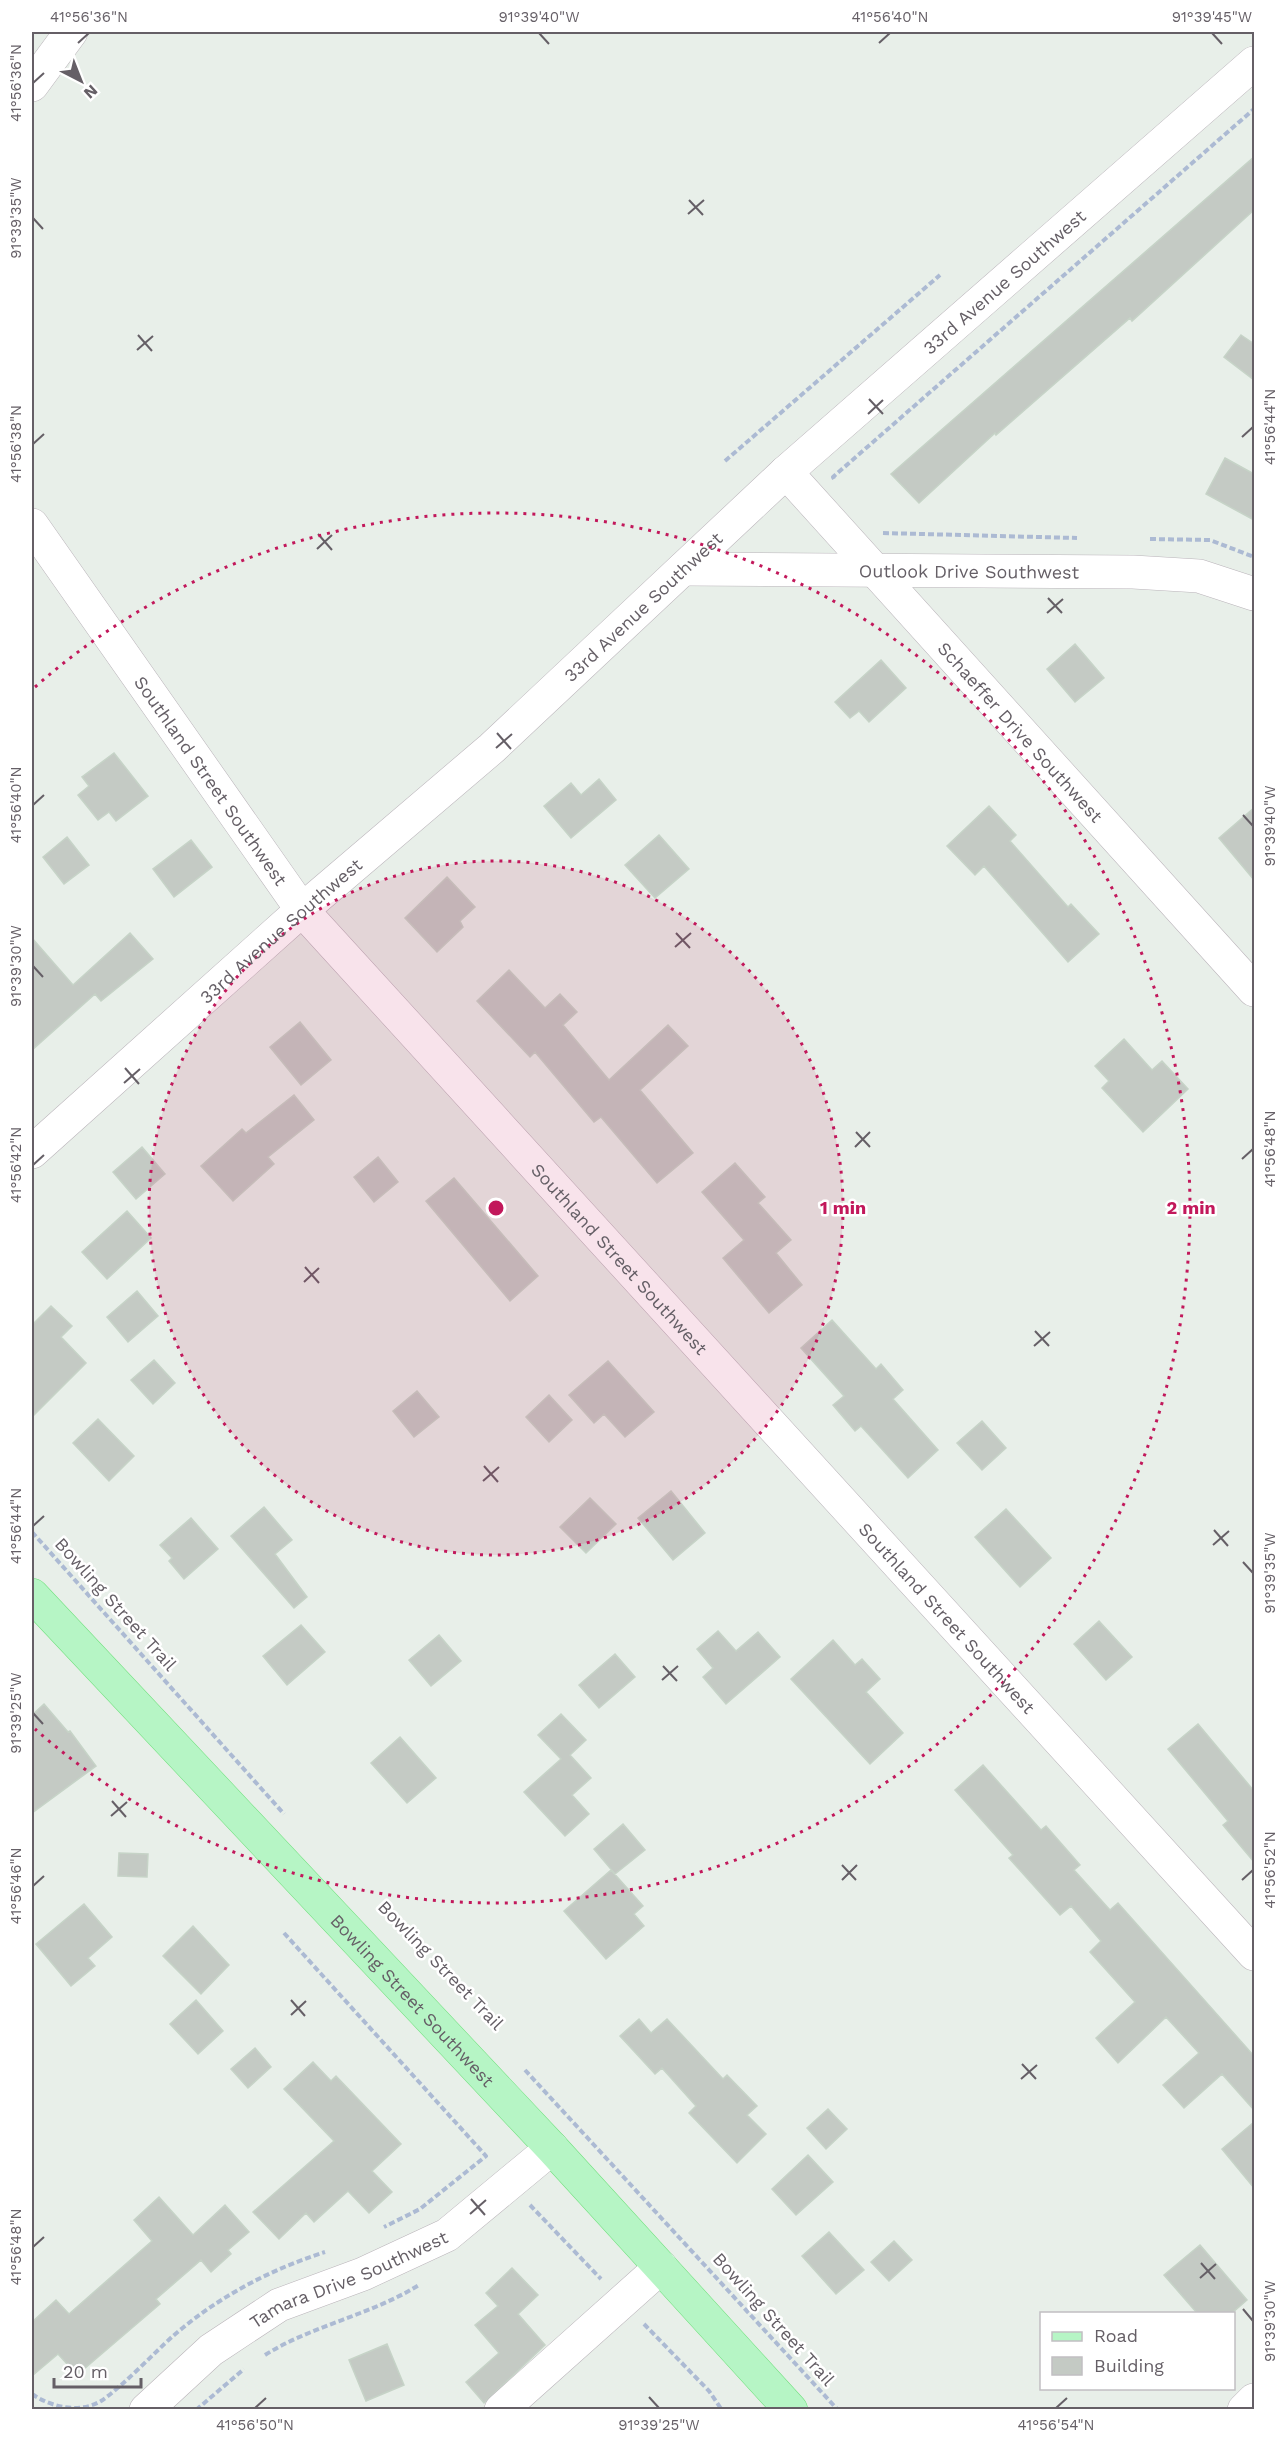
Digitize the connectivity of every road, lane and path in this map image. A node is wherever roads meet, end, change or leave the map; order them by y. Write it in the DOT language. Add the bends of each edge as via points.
graph roads {
  1 [pos="71,32"];
  2 [pos="1254,63"];
  3 [pos="32,85"];
  4 [pos="1254,109"];
  5 [pos="940,275"];
  6 [pos="725,461"];
  7 [pos="786,472"];
  8 [pos="840,485"];
  9 [pos="32,525"];
  10 [pos="876,525"];
  11 [pos="1079,538"];
  12 [pos="1138,539"];
  13 [pos="1254,557"];
  14 [pos="683,568"];
  15 [pos="873,569"];
  16 [pos="1254,594"];
  17 [pos="302,910"];
  18 [pos="1254,990"];
  19 [pos="32,1152"];
  20 [pos="32,1532"];
  21 [pos="32,1595"];
  22 [pos="289,1820"];
  23 [pos="284,1933"];
  24 [pos="1254,1954"];
  25 [pos="518,2063"];
  26 [pos="552,2148"];
  27 [pos="382,2228"];
  28 [pos="333,2249"];
  29 [pos="661,2267"];
  30 [pos="32,2394"];
  31 [pos="1254,2400"];
  32 [pos="146,2409"];
  33 [pos="501,2409"];
  34 [pos="791,2409"];
  35 [pos="838,2409"];
  36 [pos="1244,2409"];
  1 -- 3 [label="street"];
  2 -- 7 [label="street, 33rd Avenue Southwest"];
  4 -- 8 [label="path" via="832,477"];
  5 -- 6 [label="path"];
  7 -- 14 [label="street, 33rd Avenue Southwest"];
  7 -- 15 [label="street, Schaeffer Drive Southwest"];
  9 -- 17 [label="street, Southland Street Southwest"];
  10 -- 11 [label="path" via="883,533"];
  12 -- 13 [label="path" via="1210,540"];
  14 -- 15 [label="street, Outlook Drive Southwest"];
  14 -- 17 [label="street, 33rd Avenue Southwest" via="492,748"];
  15 -- 16 [label="street, Outlook Drive Southwest" via="1199,576"];
  15 -- 18 [label="street, Schaeffer Drive Southwest"];
  17 -- 19 [label="street, 33rd Avenue Southwest"];
  17 -- 24 [label="street, Southland Street Southwest"];
  20 -- 22 [label="path, Bowling Street Trail"];
  21 -- 26 [label="main road, Bowling Street Southwest"];
  23 -- 27 [label="path" via="486,2156 420,2209"];
  25 -- 35 [label="path, Bowling Street Trail"];
  26 -- 29 [label="main road, Bowling Street Southwest"];
  26 -- 32 [label="street, Tamara Drive Southwest" via="447,2235 363,2274 279,2305 211,2350"];
  28 -- 30 [label="path" via="280,2266 238,2289 176,2334 100,2401 76,2408 47,2404"];
  29 -- 33 [label="street"];
  29 -- 34 [label="main road, Bowling Street Southwest"];
  31 -- 36 [label="street"];
}
